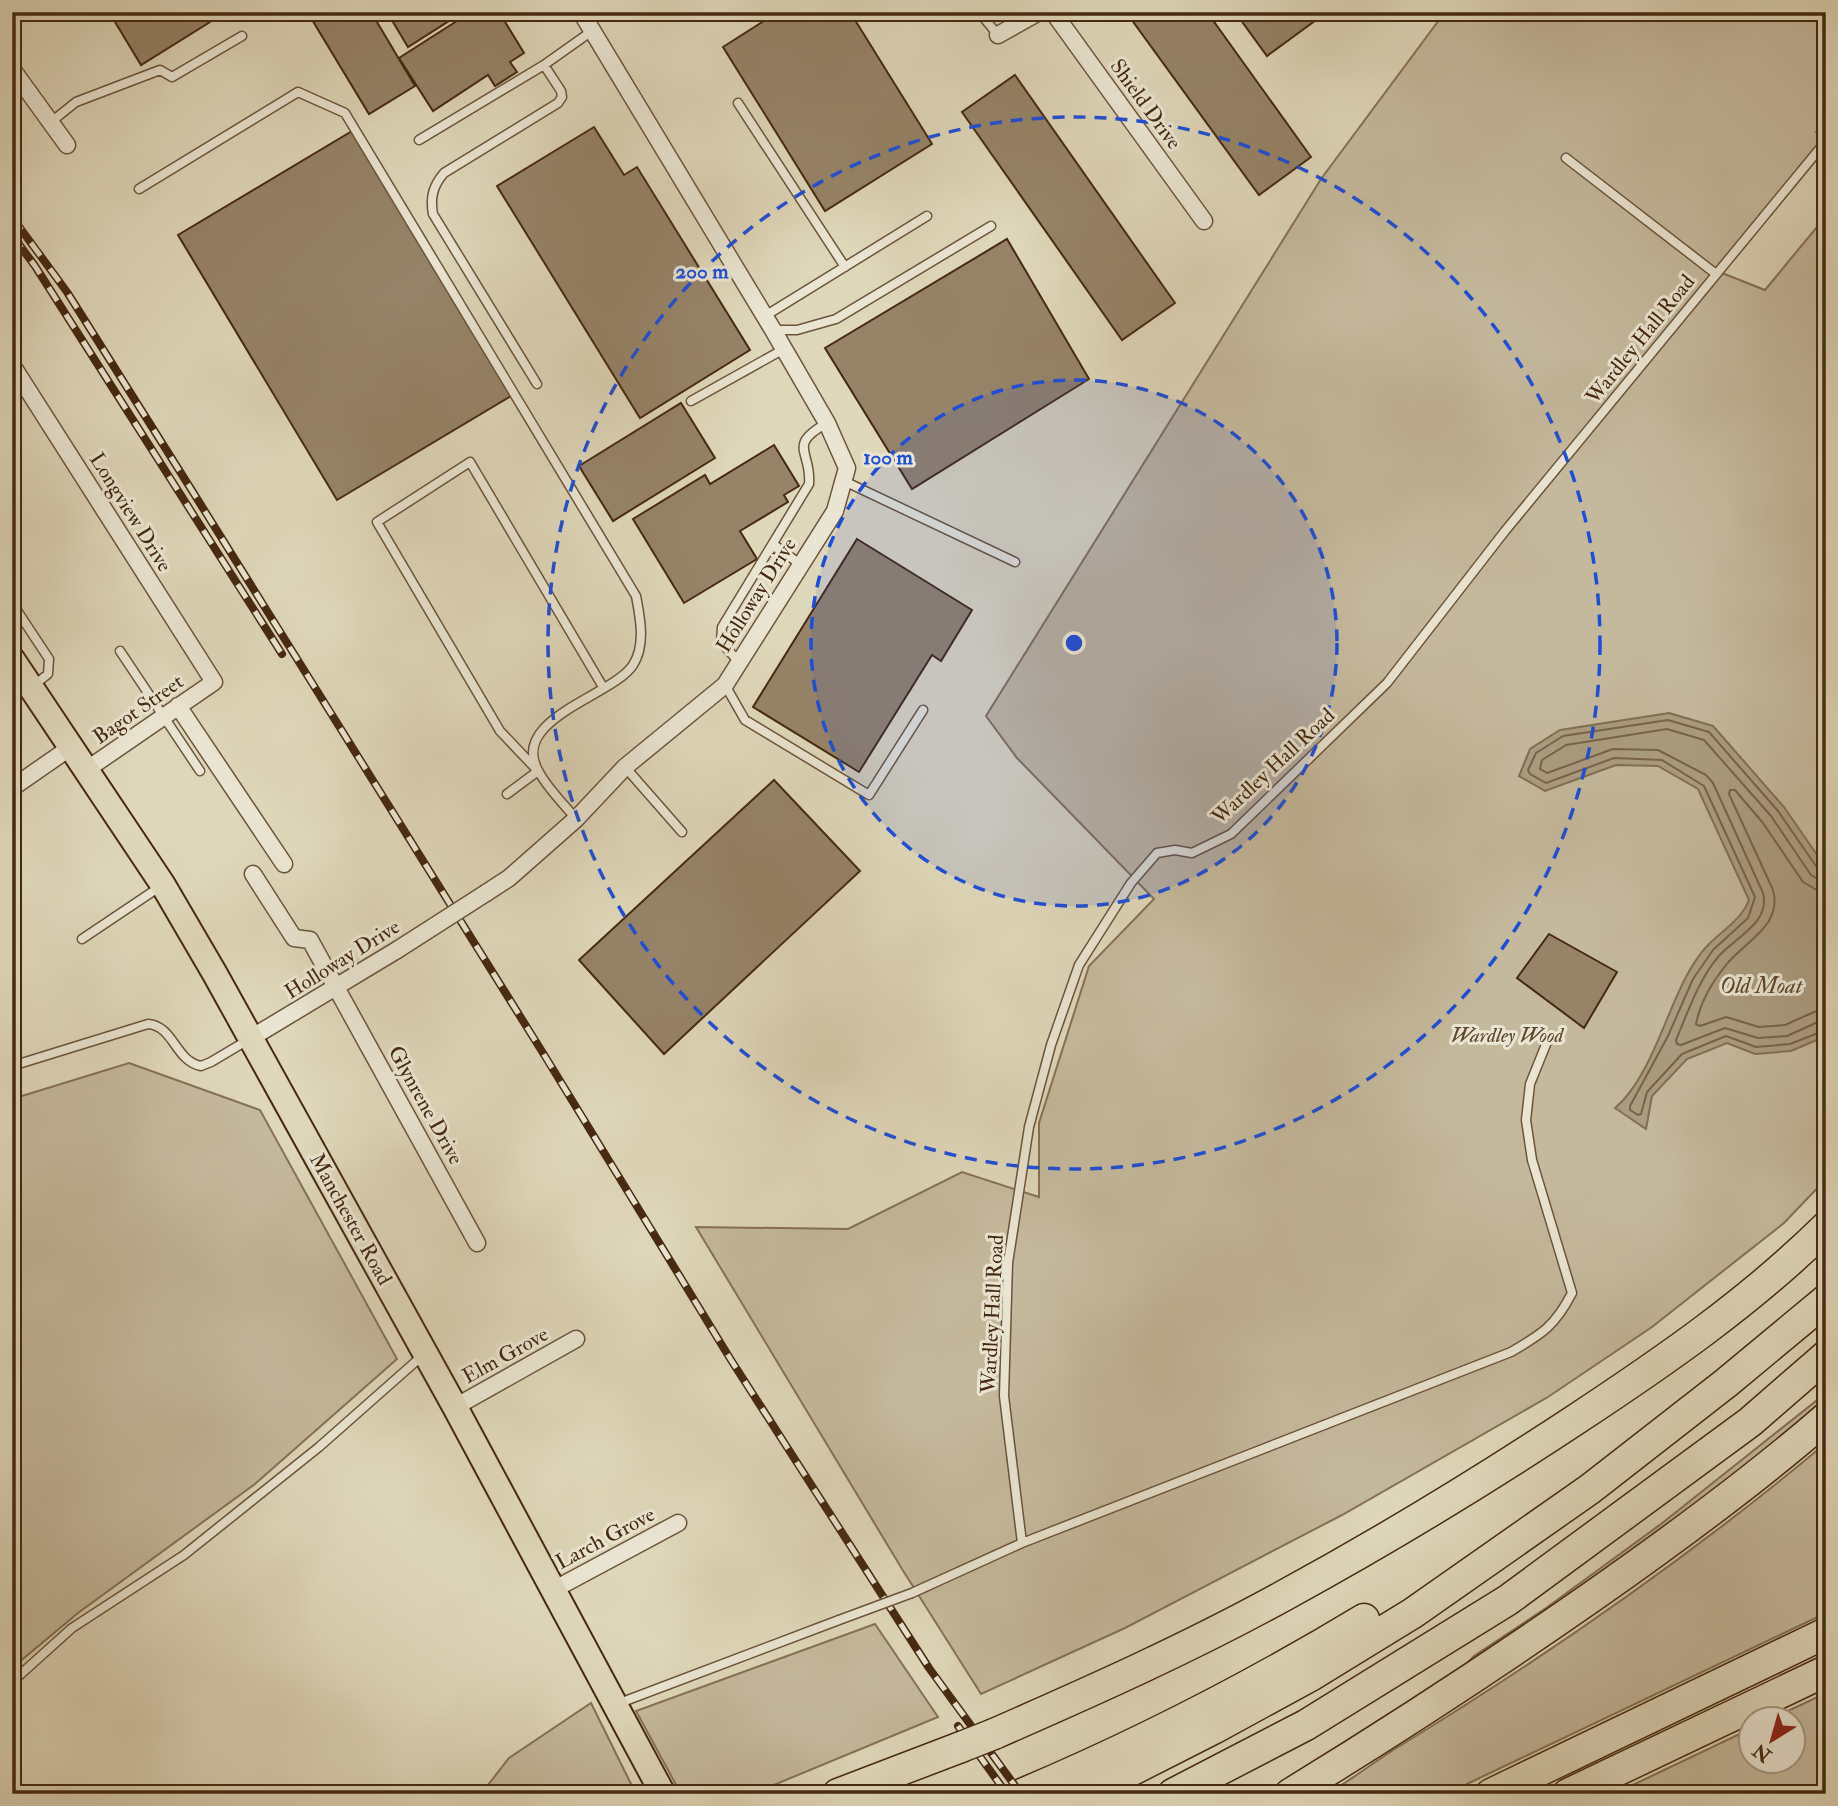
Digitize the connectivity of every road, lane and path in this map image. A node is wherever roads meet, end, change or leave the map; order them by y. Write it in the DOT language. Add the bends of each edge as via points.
graph roads {
  1 [pos="581,12"];
  2 [pos="979,12"];
  3 [pos="1039,12"];
  4 [pos="1054,12"];
  5 [pos="592,31"];
  6 [pos="998,35"];
  7 [pos="243,36"];
  8 [pos="544,65"];
  9 [pos="12,69"];
  10 [pos="738,103"];
  11 [pos="51,122"];
  12 [pos="419,140"];
  13 [pos="1826,141"];
  14 [pos="67,145"];
  15 [pos="1566,158"];
  16 [pos="139,189"];
  17 [pos="927,216"];
  18 [pos="1204,221"];
  19 [pos="991,226"];
  20 [pos="845,267"];
  21 [pos="1716,274"];
  22 [pos="769,323"];
  23 [pos="785,349"];
  24 [pos="12,365"];
  25 [pos="537,384"];
  26 [pos="691,401"];
  27 [pos="827,423"];
  28 [pos="844,481"];
  29 [pos="773,544"];
  30 [pos="1016,562"];
  31 [pos="801,565"];
  32 [pos="12,603"];
  33 [pos="120,651"];
  34 [pos="12,659"];
  35 [pos="739,662"];
  36 [pos="214,682"];
  37 [pos="725,685"];
  38 [pos="31,687"];
  39 [pos="603,687"];
  40 [pos="178,706"];
  41 [pos="923,710"];
  42 [pos="163,716"];
  43 [pos="71,747"];
  44 [pos="625,767"];
  45 [pos="86,770"];
  46 [pos="200,771"];
  47 [pos="538,771"];
  48 [pos="12,788"];
  49 [pos="507,794"];
  50 [pos="576,819"];
  51 [pos="682,832"];
  52 [pos="284,864"];
  53 [pos="253,874"];
  54 [pos="163,885"];
  55 [pos="82,939"];
  56 [pos="338,987"];
  57 [pos="1549,1037"];
  58 [pos="251,1038"];
  59 [pos="12,1066"];
  60 [pos="1826,1227"];
  61 [pos="477,1243"];
  62 [pos="1826,1300"];
  63 [pos="576,1339"];
  64 [pos="425,1354"];
  65 [pos="1826,1356"];
  66 [pos="454,1407"];
  67 [pos="1826,1418"];
  68 [pos="678,1523"];
  69 [pos="1022,1543"];
  70 [pos="1510,1543"];
  71 [pos="553,1590"];
  72 [pos="1826,1633"];
  73 [pos="1826,1671"];
  74 [pos="12,1682"];
  75 [pos="614,1705"];
  76 [pos="1028,1792"];
  77 [pos="663,1794"];
  78 [pos="838,1794"];
  79 [pos="1085,1794"];
  80 [pos="1173,1794"];
  81 [pos="1290,1794"];
  82 [pos="1491,1794"];
  83 [pos="1568,1794"];
  1 -- 5 [label="street, Holloway Drive"];
  2 -- 6 [label="lane"];
  3 -- 6 [label="street"];
  4 -- 18 [label="street, Shield Drive"];
  5 -- 8 [label="lane"];
  5 -- 22 [label="street, Holloway Drive"];
  7 -- 11 [label="lane" via="172,77 160,70 76,102"];
  8 -- 12 [label="lane"];
  8 -- 25 [label="lane" via="561,91 558,103 444,173 431,201 433,214"];
  9 -- 11 [label="street"];
  10 -- 20 [label="lane"];
  11 -- 14 [label="street"];
  13 -- 21 [label="lane, Wardley Hall Road"];
  15 -- 21 [label="lane"];
  16 -- 39 [label="lane" via="298,92 345,113 636,596 641,621 634,664"];
  17 -- 20 [label="lane"];
  19 -- 22 [label="lane" via="836,319 797,330"];
  20 -- 22 [label="lane"];
  21 -- 69 [label="lane, Wardley Hall Road" via="1387,683 1231,834 1192,853 1157,853 1131,883 1079,965 1029,1127 1008,1263 1004,1396"];
  22 -- 23 [label="street, Holloway Drive"];
  23 -- 26 [label="lane"];
  23 -- 27 [label="street, Holloway Drive"];
  24 -- 36 [label="street, Longview Drive"];
  27 -- 28 [label="street, Holloway Drive" via="847,468"];
  27 -- 29 [label="lane" via="806,440 803,455 810,470 809,484"];
  28 -- 30 [label="lane"];
  28 -- 31 [label="street, Holloway Drive" via="835,510"];
  29 -- 31 [label="lane"];
  29 -- 35 [label="lane" via="722,627 721,642"];
  31 -- 35 [label="street, Holloway Drive"];
  32 -- 38 [label="lane" via="50,659 48,674"];
  33 -- 42 [label="lane"];
  34 -- 38 [label="main road, Manchester Road"];
  35 -- 37 [label="street, Holloway Drive"];
  36 -- 40 [label="street, Bagot Street"];
  37 -- 41 [label="lane" via="745,720 869,795"];
  37 -- 44 [label="street, Holloway Drive"];
  38 -- 43 [label="main road, Manchester Road"];
  39 -- 47 [label="lane" via="549,723 533,752"];
  39 -- 47 [label="lane" via="470,462 377,522 500,732"];
  40 -- 42 [label="street, Bagot Street"];
  40 -- 52 [label="street"];
  42 -- 45 [label="street, Bagot Street"];
  42 -- 46 [label="lane"];
  43 -- 45 [label="main road, Manchester Road"];
  43 -- 48 [label="street"];
  44 -- 50 [label="street, Holloway Drive"];
  44 -- 51 [label="lane"];
  45 -- 54 [label="main road, Manchester Road"];
  47 -- 49 [label="lane"];
  47 -- 50 [label="lane"];
  50 -- 56 [label="street, Holloway Drive, bridge" via="509,878"];
  53 -- 56 [label="street, Glynrene Drive" via="294,938 310,940"];
  54 -- 55 [label="lane"];
  54 -- 58 [label="main road, Manchester Road"];
  56 -- 58 [label="street, Holloway Drive"];
  56 -- 61 [label="street, Glynrene Drive"];
  57 -- 69 [label="lane" via="1530,1084 1526,1120 1532,1160 1572,1293 1544,1333 1511,1352"];
  58 -- 59 [label="lane" via="201,1066 185,1059 163,1028 148,1024"];
  58 -- 64 [label="main road, Manchester Road"];
  60 -- 78 [label="highway, bridge" via="1770,1279 1646,1373 1405,1526 1274,1601 1081,1696"];
  62 -- 70 [label="highway" via="1590,1489"];
  63 -- 66 [label="street, Elm Grove"];
  64 -- 66 [label="main road, Manchester Road"];
  64 -- 74 [label="lane" via="319,1447 184,1555 72,1628"];
  65 -- 80 [label="highway" via="1750,1422 1508,1600 1306,1725"];
  66 -- 71 [label="main road, Manchester Road"];
  67 -- 81 [label="highway" via="1651,1556 1510,1654"];
  68 -- 71 [label="street, Larch Grove"];
  69 -- 75 [label="lane, bridge" via="912,1593"];
  70 -- 76 [label="highway" via="1422,1584 1238,1689"];
  70 -- 79 [label="highway" via="1413,1613 1312,1675"];
  71 -- 75 [label="main road, Manchester Road"];
  72 -- 82 [label="highway"];
  73 -- 83 [label="highway"];
  75 -- 77 [label="main road, Manchester Road"];
}
